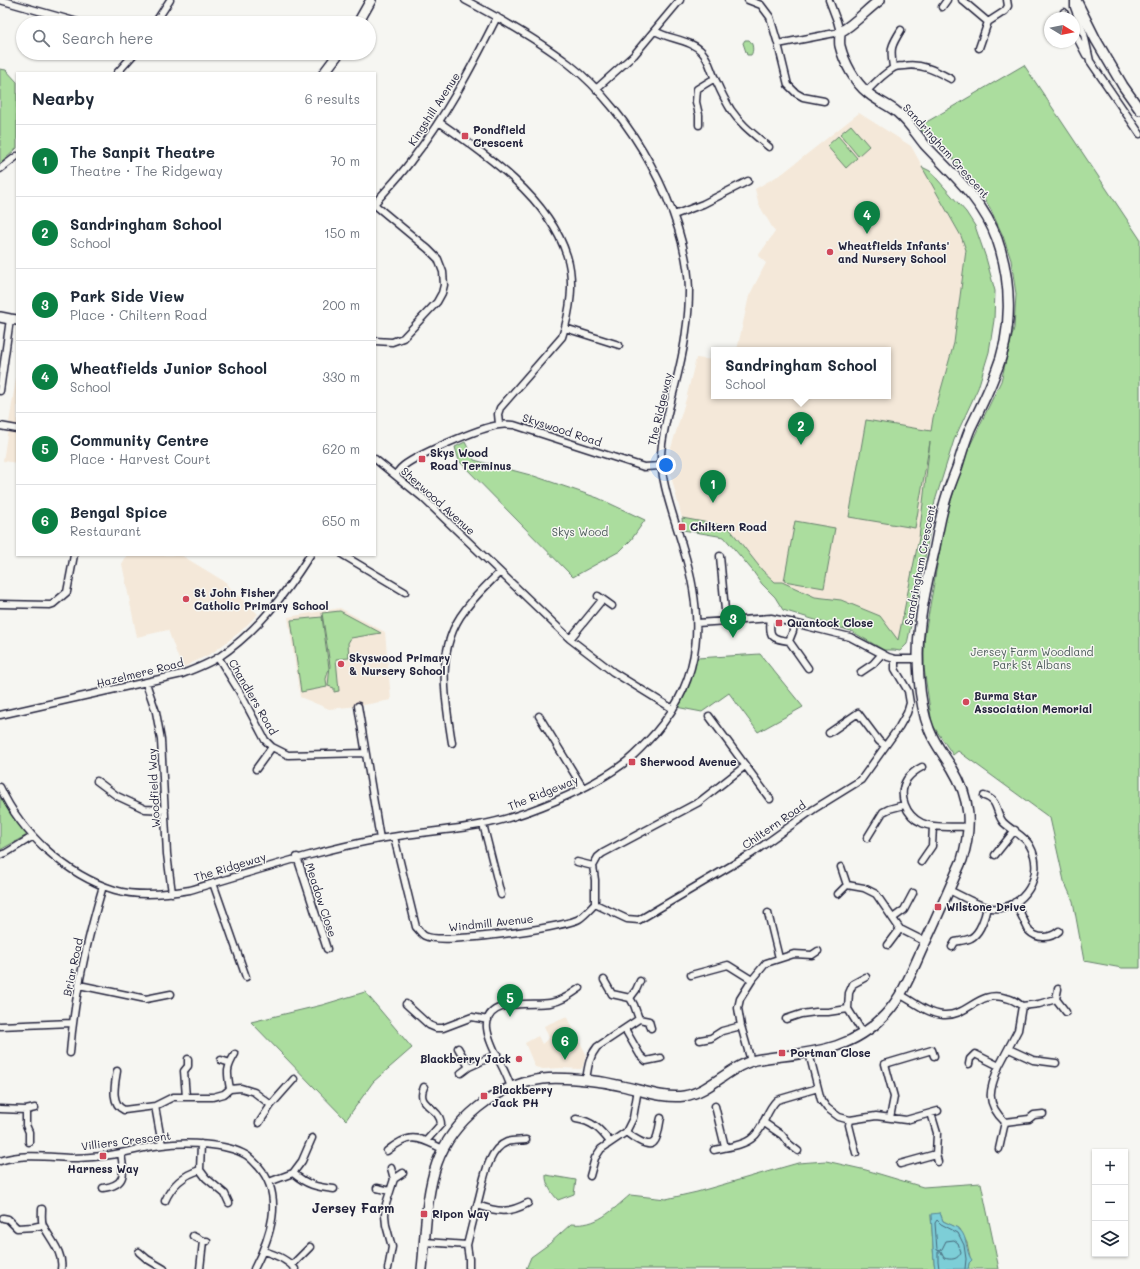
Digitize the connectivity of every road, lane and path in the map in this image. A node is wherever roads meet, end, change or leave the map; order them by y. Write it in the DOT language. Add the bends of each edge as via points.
graph roads {
  1 [pos="0,0"];
  2 [pos="170,0"];
  3 [pos="371,0"];
  4 [pos="465,0"];
  5 [pos="680,0"];
  6 [pos="829,0"];
  7 [pos="880,0"];
  8 [pos="947,0"];
  9 [pos="962,0"];
  10 [pos="1007,0"];
  11 [pos="1075,0"];
  12 [pos="752,1"];
  13 [pos="942,7"];
  14 [pos="56,16"];
  15 [pos="160,16"];
  16 [pos="362,16"];
  17 [pos="497,17"];
  18 [pos="988,22"];
  19 [pos="901,30"];
  20 [pos="655,31"];
  21 [pos="840,32"];
  22 [pos="1080,43"];
  23 [pos="778,44"];
  24 [pos="979,48"];
  25 [pos="128,60"];
  26 [pos="334,60"];
  27 [pos="1090,61"];
  28 [pos="893,67"];
  29 [pos="118,72"];
  30 [pos="325,72"];
  31 [pos="714,78"];
  32 [pos="951,79"];
  33 [pos="596,89"];
  34 [pos="866,92"];
  35 [pos="824,101"];
  36 [pos="1140,110"];
  37 [pos="439,122"];
  38 [pos="699,125"];
  39 [pos="1140,134"];
  40 [pos="769,147"];
  41 [pos="16,157"];
  42 [pos="0,170"];
  43 [pos="748,181"];
  44 [pos="376,203"];
  45 [pos="376,205"];
  46 [pos="674,215"];
  47 [pos="0,317"];
  48 [pos="14,320"];
  49 [pos="565,328"];
  50 [pos="376,341"];
  51 [pos="619,344"];
  52 [pos="0,391"];
  53 [pos="499,424"];
  54 [pos="0,426"];
  55 [pos="16,429"];
  56 [pos="376,460"];
  57 [pos="661,466"];
  58 [pos="395,475"];
  59 [pos="74,556"];
  60 [pos="309,556"];
  61 [pos="345,556"];
  62 [pos="720,556"];
  63 [pos="500,572"];
  64 [pos="405,592"];
  65 [pos="0,604"];
  66 [pos="612,606"];
  67 [pos="771,618"];
  68 [pos="726,621"];
  69 [pos="697,623"];
  70 [pos="794,623"];
  71 [pos="570,639"];
  72 [pos="790,641"];
  73 [pos="882,655"];
  74 [pos="218,657"];
  75 [pos="895,659"];
  76 [pos="918,659"];
  77 [pos="808,668"];
  78 [pos="861,672"];
  79 [pos="146,683"];
  80 [pos="358,706"];
  81 [pos="673,709"];
  82 [pos="0,715"];
  83 [pos="539,716"];
  84 [pos="708,716"];
  85 [pos="829,733"];
  86 [pos="452,743"];
  87 [pos="885,746"];
  88 [pos="272,748"];
  89 [pos="365,753"];
  90 [pos="745,766"];
  91 [pos="922,767"];
  92 [pos="256,769"];
  93 [pos="97,781"];
  94 [pos="0,788"];
  95 [pos="583,788"];
  96 [pos="984,796"];
  97 [pos="770,799"];
  98 [pos="904,805"];
  99 [pos="165,810"];
  100 [pos="483,824"];
  101 [pos="934,826"];
  102 [pos="969,827"];
  103 [pos="1015,830"];
  104 [pos="32,837"];
  105 [pos="394,837"];
  106 [pos="867,838"];
  107 [pos="380,839"];
  108 [pos="0,855"];
  109 [pos="995,855"];
  110 [pos="296,857"];
  111 [pos="576,862"];
  112 [pos="921,862"];
  113 [pos="594,866"];
  114 [pos="841,867"];
  115 [pos="213,883"];
  116 [pos="847,885"];
  117 [pos="103,886"];
  118 [pos="949,890"];
  119 [pos="913,892"];
  120 [pos="172,893"];
  121 [pos="838,894"];
  122 [pos="501,895"];
  123 [pos="1014,902"];
  124 [pos="595,904"];
  125 [pos="987,907"];
  126 [pos="768,913"];
  127 [pos="893,918"];
  128 [pos="900,929"];
  129 [pos="1059,931"];
  130 [pos="926,942"];
  131 [pos="888,945"];
  132 [pos="952,947"];
  133 [pos="326,949"];
  134 [pos="818,951"];
  135 [pos="779,958"];
  136 [pos="691,975"];
  137 [pos="246,977"];
  138 [pos="866,977"];
  139 [pos="604,980"];
  140 [pos="752,980"];
  141 [pos="640,981"];
  142 [pos="79,985"];
  143 [pos="580,988"];
  144 [pos="1058,989"];
  145 [pos="171,994"];
  146 [pos="901,995"];
  147 [pos="630,998"];
  148 [pos="1056,999"];
  149 [pos="406,1004"];
  150 [pos="1022,1006"];
  151 [pos="848,1009"];
  152 [pos="1066,1012"];
  153 [pos="639,1019"];
  154 [pos="786,1019"];
  155 [pos="488,1020"];
  156 [pos="72,1023"];
  157 [pos="0,1026"];
  158 [pos="741,1026"];
  159 [pos="651,1028"];
  160 [pos="625,1029"];
  161 [pos="863,1033"];
  162 [pos="700,1040"];
  163 [pos="458,1048"];
  164 [pos="1009,1049"];
  165 [pos="70,1053"];
  166 [pos="809,1053"];
  167 [pos="235,1054"];
  168 [pos="497,1054"];
  169 [pos="934,1056"];
  170 [pos="661,1058"];
  171 [pos="188,1059"];
  172 [pos="221,1060"];
  173 [pos="751,1061"];
  174 [pos="230,1063"];
  175 [pos="1056,1063"];
  176 [pos="969,1064"];
  177 [pos="999,1066"];
  178 [pos="468,1067"];
  179 [pos="117,1071"];
  180 [pos="461,1073"];
  181 [pos="294,1079"];
  182 [pos="586,1080"];
  183 [pos="424,1086"];
  184 [pos="512,1088"];
  185 [pos="818,1088"];
  186 [pos="638,1089"];
  187 [pos="230,1090"];
  188 [pos="186,1097"];
  189 [pos="155,1106"];
  190 [pos="271,1106"];
  191 [pos="715,1106"];
  192 [pos="35,1108"];
  193 [pos="0,1109"];
  194 [pos="26,1110"];
  195 [pos="938,1111"];
  196 [pos="931,1113"];
  197 [pos="1043,1114"];
  198 [pos="661,1118"];
  199 [pos="890,1118"];
  200 [pos="576,1119"];
  201 [pos="850,1120"];
  202 [pos="763,1122"];
  203 [pos="1005,1122"];
  204 [pos="259,1123"];
  205 [pos="626,1132"];
  206 [pos="312,1138"];
  207 [pos="526,1140"];
  208 [pos="426,1141"];
  209 [pos="29,1142"];
  210 [pos="610,1142"];
  211 [pos="201,1144"];
  212 [pos="162,1145"];
  213 [pos="725,1147"];
  214 [pos="443,1149"];
  215 [pos="999,1149"];
  216 [pos="714,1150"];
  217 [pos="387,1151"];
  218 [pos="798,1151"];
  219 [pos="121,1153"];
  220 [pos="856,1153"];
  221 [pos="936,1154"];
  222 [pos="0,1161"];
  223 [pos="938,1162"];
  224 [pos="900,1164"];
  225 [pos="391,1168"];
  226 [pos="200,1170"];
  227 [pos="293,1173"];
  228 [pos="403,1173"];
  229 [pos="590,1176"];
  230 [pos="394,1179"];
  231 [pos="269,1182"];
  232 [pos="103,1188"];
  233 [pos="377,1188"];
  234 [pos="334,1189"];
  235 [pos="390,1191"];
  236 [pos="165,1201"];
  237 [pos="528,1203"];
  238 [pos="229,1204"];
  239 [pos="477,1205"];
  240 [pos="42,1209"];
  241 [pos="3,1218"];
  242 [pos="43,1224"];
  243 [pos="193,1236"];
  244 [pos="425,1242"];
  245 [pos="467,1245"];
  246 [pos="310,1247"];
  247 [pos="263,1251"];
  248 [pos="139,1252"];
  249 [pos="293,1267"];
  250 [pos="61,1269"];
  251 [pos="164,1269"];
  252 [pos="200,1269"];
  253 [pos="254,1269"];
  254 [pos="388,1269"];
  255 [pos="422,1269"];
  256 [pos="469,1269"];
  1 -- 14 [label="street"];
  2 -- 15 [label="street"];
  3 -- 16 [label="street"];
  4 -- 17 [label="street, The Ridgeway"];
  5 -- 20 [label="street"];
  6 -- 21 [label="street"];
  7 -- 21 [label="street" via="850,27"];
  8 -- 13 [label="street"];
  9 -- 18 [label="street"];
  10 -- 18 [label="street" via="1008,6 1005,11"];
  11 -- 27 [label="street" via="1074,7"];
  11 -- 36 [label="street" via="1123,86"];
  12 -- 23 [label="street" via="761,6 770,17"];
  17 -- 33 [label="street, The Ridgeway" via="570,65"];
  17 -- 37 [label="street, Kingshill Avenue" via="472,68"];
  18 -- 24 [label="street"];
  19 -- 28 [label="street" via="890,52"];
  20 -- 31 [label="street" via="691,44 702,51"];
  20 -- 33 [label="street" via="634,55"];
  21 -- 23 [label="street"];
  21 -- 34 [label="street, Sandringham Crescent" via="840,44 845,59"];
  22 -- 27 [label="street"];
  23 -- 35 [label="street" via="788,85 803,97"];
  25 -- 29 [label="street"];
  26 -- 30 [label="street"];
  27 -- 39 [label="street"];
  28 -- 32 [label="street" via="912,64 935,70"];
  28 -- 34 [label="street"];
  31 -- 38 [label="street" via="697,89"];
  31 -- 40 [label="street" via="731,110 746,128"];
  33 -- 46 [label="street, The Ridgeway" via="641,147"];
  34 -- 76 [label="street, Sandringham Crescent" via="899,113 971,194 985,214 996,237 1007,283 1008,318 1002,351 996,374 970,430 946,497 923,600"];
  37 -- 44 [label="street, Kingshill Avenue" via="410,163"];
  37 -- 49 [label="street" via="509,175 549,219 568,257 571,278"];
  41 -- 42 [label="street"];
  43 -- 46 [label="street" via="703,204"];
  45 -- 50 [label="street" via="438,259 444,284 437,302 403,338 392,342"];
  46 -- 57 [label="street, The Ridgeway" via="684,252 689,290 684,350 664,432"];
  47 -- 48 [label="street"];
  48 -- 52 [label="street"];
  49 -- 51 [label="street"];
  49 -- 53 [label="street" via="562,337 500,408"];
  53 -- 57 [label="street, Skyswood Road" via="514,425 644,467"];
  53 -- 58 [label="street, Skyswood Road" via="412,460"];
  54 -- 55 [label="street"];
  56 -- 58 [label="street, Sherwood Avenue"];
  57 -- 69 [label="street, The Ridgeway" via="668,500 693,585"];
  58 -- 63 [label="street, Sherwood Avenue" via="423,498"];
  59 -- 65 [label="street" via="67,592 53,604"];
  60 -- 74 [label="street, Hazelmere Road" via="291,585 264,618 252,631"];
  61 -- 64 [label="street"];
  62 -- 68 [label="street"];
  63 -- 71 [label="street, Sherwood Avenue"];
  63 -- 86 [label="street" via="464,610 452,632 447,649 446,699"];
  66 -- 71 [label="street" via="600,598"];
  67 -- 68 [label="street"];
  67 -- 70 [label="street"];
  67 -- 72 [label="street" via="773,638"];
  68 -- 69 [label="street"];
  69 -- 81 [label="street, The Ridgeway" via="693,661 684,688"];
  70 -- 72 [label="street"];
  70 -- 73 [label="street" via="850,637"];
  71 -- 81 [label="street, Sherwood Avenue" via="613,672"];
  72 -- 77 [label="street"];
  73 -- 75 [label="street"];
  73 -- 78 [label="street"];
  74 -- 79 [label="street, Hazelmere Road" via="182,674"];
  74 -- 88 [label="street, Chandlers Road"];
  75 -- 76 [label="street"];
  75 -- 87 [label="street, Chiltern Road" via="895,669 908,690 910,704 899,727"];
  76 -- 102 [label="street, Sandringham Crescent" via="926,720 932,736 964,791"];
  79 -- 82 [label="street, Hazelmere Road"];
  79 -- 99 [label="street, Woodfield Way" via="156,712 161,740"];
  80 -- 89 [label="street"];
  81 -- 95 [label="street, The Ridgeway" via="646,743 627,761"];
  83 -- 95 [label="street" via="541,725"];
  84 -- 90 [label="street"];
  85 -- 87 [label="street" via="858,713"];
  87 -- 124 [label="street, Chiltern Road" via="861,780 814,809 751,854 654,912 639,920 626,918"];
  88 -- 89 [label="street, Chandlers Road" via="288,755"];
  88 -- 92 [label="street"];
  89 -- 107 [label="street"];
  90 -- 97 [label="street"];
  90 -- 113 [label="street" via="700,802 603,853"];
  91 -- 98 [label="street" via="907,780 903,791"];
  93 -- 99 [label="street" via="117,796 144,809"];
  94 -- 104 [label="street, The Ridgeway"];
  95 -- 100 [label="street, The Ridgeway" via="515,816"];
  96 -- 103 [label="street" via="996,803 1003,822"];
  98 -- 101 [label="street" via="913,818 923,824"];
  98 -- 106 [label="street" via="883,812"];
  99 -- 120 [label="street, Woodfield Way"];
  100 -- 105 [label="street, The Ridgeway"];
  100 -- 122 [label="street"];
  101 -- 102 [label="street"];
  101 -- 112 [label="street" via="932,846"];
  102 -- 118 [label="street, Sandringham Crescent" via="962,860"];
  103 -- 109 [label="street"];
  103 -- 123 [label="street" via="1030,845 1036,870 1026,895"];
  104 -- 108 [label="street"];
  104 -- 117 [label="street, The Ridgeway" via="78,873"];
  105 -- 107 [label="street, The Ridgeway"];
  105 -- 124 [label="street, Windmill Avenue" via="416,927 425,937 497,935 545,927 579,919"];
  107 -- 110 [label="street, The Ridgeway"];
  110 -- 115 [label="street, The Ridgeway"];
  110 -- 133 [label="street, Meadow Close"];
  111 -- 113 [label="street"];
  113 -- 124 [label="street"];
  114 -- 116 [label="street"];
  115 -- 120 [label="street, The Ridgeway"];
  115 -- 137 [label="street"];
  116 -- 121 [label="street"];
  116 -- 127 [label="street" via="864,888 876,894"];
  117 -- 120 [label="street, The Ridgeway" via="145,894"];
  117 -- 142 [label="street, Briar Road"];
  118 -- 125 [label="street"];
  118 -- 130 [label="street, Sandringham Crescent"];
  119 -- 127 [label="street" via="904,910"];
  123 -- 125 [label="street" via="1000,908"];
  123 -- 129 [label="street" via="1032,934 1049,937"];
  125 -- 132 [label="street" via="977,932 971,938 956,942"];
  126 -- 135 [label="street"];
  127 -- 128 [label="street"];
  128 -- 130 [label="street"];
  128 -- 131 [label="street"];
  130 -- 146 [label="street, Sandringham Crescent"];
  134 -- 135 [label="street" via="812,955 794,954"];
  135 -- 140 [label="street" via="766,963"];
  136 -- 140 [label="street" via="728,965"];
  138 -- 151 [label="street" via="853,984 849,993"];
  139 -- 147 [label="street" via="612,994"];
  140 -- 158 [label="street" via="740,999 738,1008"];
  141 -- 147 [label="street"];
  142 -- 145 [label="street" via="146,999"];
  142 -- 156 [label="street, Briar Road"];
  143 -- 155 [label="street" via="566,998 550,1003 501,1006"];
  144 -- 148 [label="street"];
  146 -- 150 [label="street" via="942,1015 961,1012 985,997 994,995 1010,999"];
  146 -- 161 [label="street, Sandringham Crescent" via="884,1016"];
  147 -- 153 [label="street"];
  148 -- 150 [label="street"];
  148 -- 152 [label="street"];
  149 -- 155 [label="street" via="429,1025 436,1028 443,1028 472,1017"];
  150 -- 164 [label="street" via="1018,1030"];
  151 -- 154 [label="street" via="801,1014"];
  151 -- 161 [label="street"];
  153 -- 159 [label="street" via="649,1021"];
  153 -- 160 [label="street"];
  155 -- 168 [label="street" via="489,1035"];
  156 -- 157 [label="street"];
  156 -- 165 [label="street, Briar Road"];
  158 -- 162 [label="street"];
  158 -- 173 [label="street"];
  160 -- 170 [label="street" via="640,1055 646,1060"];
  160 -- 182 [label="street" via="606,1039 592,1053"];
  161 -- 166 [label="street, Sandringham Crescent" via="834,1048"];
  163 -- 178 [label="street"];
  164 -- 175 [label="street" via="1033,1060"];
  164 -- 177 [label="street"];
  166 -- 173 [label="street, Sandringham Crescent"];
  166 -- 185 [label="street"];
  167 -- 174 [label="street"];
  168 -- 178 [label="street"];
  168 -- 184 [label="street"];
  169 -- 199 [label="street" via="932,1050 885,1064 894,1097"];
  171 -- 188 [label="street" via="188,1066 184,1071"];
  172 -- 174 [label="street"];
  173 -- 186 [label="street, Sandringham Crescent" via="731,1070 702,1091 683,1096"];
  174 -- 187 [label="street" via="227,1073"];
  176 -- 177 [label="street" via="975,1054"];
  177 -- 203 [label="street" via="990,1096 995,1111"];
  178 -- 180 [label="street"];
  179 -- 189 [label="street" via="115,1101 120,1108 129,1110"];
  181 -- 190 [label="street"];
  182 -- 184 [label="street, Sandringham Crescent" via="542,1079"];
  182 -- 186 [label="street, Sandringham Crescent"];
  183 -- 208 [label="street" via="421,1093 423,1100 441,1119 441,1124"];
  184 -- 214 [label="street, Sandringham Crescent" via="494,1096 473,1112 457,1128"];
  185 -- 201 [label="street" via="827,1108 839,1117"];
  185 -- 202 [label="street" via="777,1100"];
  186 -- 205 [label="street" via="633,1118"];
  187 -- 188 [label="street" via="213,1097"];
  187 -- 190 [label="street" via="241,1088 254,1092"];
  188 -- 189 [label="street" via="173,1097"];
  189 -- 212 [label="street"];
  190 -- 204 [label="street"];
  191 -- 213 [label="street"];
  192 -- 194 [label="street"];
  193 -- 194 [label="street"];
  194 -- 209 [label="street"];
  195 -- 196 [label="street"];
  196 -- 199 [label="street" via="906,1120"];
  196 -- 221 [label="street" via="937,1133"];
  197 -- 203 [label="street" via="1034,1115 1029,1119"];
  198 -- 205 [label="street" via="652,1144 636,1140"];
  199 -- 201 [label="street" via="876,1116"];
  200 -- 210 [label="street" via="586,1120 597,1127"];
  201 -- 220 [label="street"];
  202 -- 213 [label="street" via="751,1140"];
  202 -- 218 [label="street" via="782,1135"];
  203 -- 215 [label="street"];
  205 -- 210 [label="street"];
  206 -- 227 [label="street" via="302,1162"];
  207 -- 239 [label="street" via="508,1142 492,1154"];
  208 -- 214 [label="street"];
  208 -- 217 [label="street" via="408,1138"];
  210 -- 229 [label="street" via="595,1158"];
  211 -- 212 [label="street, Villiers Crescent"];
  211 -- 226 [label="street"];
  211 -- 231 [label="street, Villiers Crescent" via="228,1147 246,1154 263,1171"];
  212 -- 219 [label="street, Villiers Crescent"];
  213 -- 216 [label="street"];
  214 -- 244 [label="street, Sandringham Crescent" via="429,1195"];
  219 -- 222 [label="street, Villiers Crescent" via="74,1158 15,1157"];
  219 -- 232 [label="street" via="123,1178 112,1186"];
  221 -- 223 [label="street"];
  221 -- 224 [label="street"];
  225 -- 230 [label="street"];
  226 -- 236 [label="street" via="184,1176 170,1191"];
  226 -- 238 [label="street" via="225,1194"];
  227 -- 231 [label="street"];
  227 -- 234 [label="street" via="302,1181 314,1186"];
  228 -- 230 [label="street"];
  230 -- 235 [label="street"];
  231 -- 247 [label="street, Villiers Crescent" via="274,1204"];
  233 -- 235 [label="street"];
  235 -- 254 [label="street" via="385,1215 392,1247"];
  237 -- 239 [label="street" via="502,1212"];
  239 -- 245 [label="street"];
  240 -- 242 [label="street"];
  241 -- 242 [label="street" via="8,1219 17,1228"];
  242 -- 250 [label="street" via="62,1262"];
  243 -- 252 [label="street" via="205,1241"];
  244 -- 245 [label="street"];
  244 -- 255 [label="street, Sandringham Crescent"];
  245 -- 256 [label="street"];
  246 -- 249 [label="street"];
  247 -- 249 [label="street"];
  247 -- 253 [label="street, Villiers Crescent"];
  248 -- 251 [label="street"];
}
